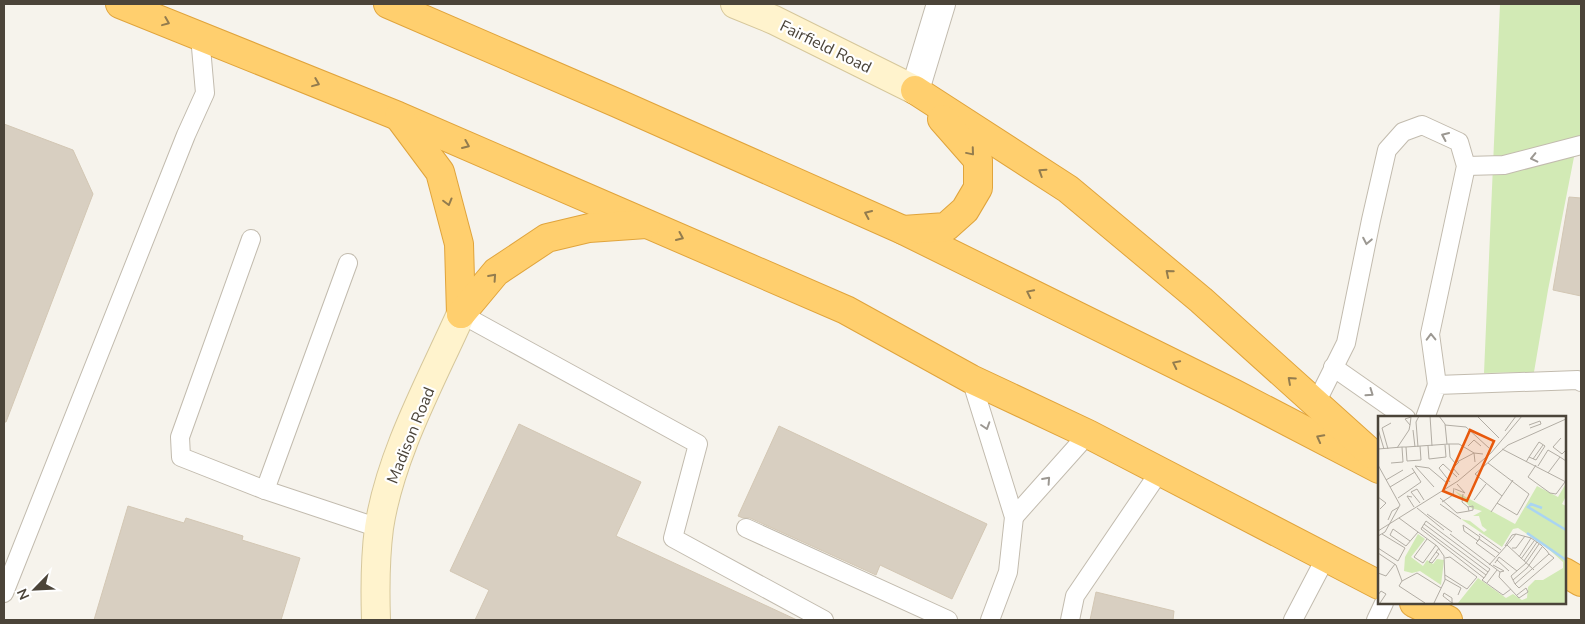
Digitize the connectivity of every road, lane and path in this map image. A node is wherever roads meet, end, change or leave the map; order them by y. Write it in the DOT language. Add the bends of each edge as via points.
graph roads {
  1 [pos="120,4"];
  2 [pos="388,4"];
  3 [pos="735,4"];
  4 [pos="941,4"];
  5 [pos="200,36"];
  6 [pos="915,90"];
  7 [pos="398,116"];
  8 [pos="1581,146"];
  9 [pos="1466,166"];
  10 [pos="649,224"];
  11 [pos="903,230"];
  12 [pos="251,239"];
  13 [pos="348,263"];
  14 [pos="461,314"];
  15 [pos="1334,368"];
  16 [pos="971,379"];
  17 [pos="1581,382"];
  18 [pos="1437,385"];
  19 [pos="1316,403"];
  20 [pos="1403,416"];
  21 [pos="1426,416"];
  22 [pos="1088,434"];
  23 [pos="1378,459"];
  24 [pos="1378,468"];
  25 [pos="1160,472"];
  26 [pos="266,490"];
  27 [pos="1014,516"];
  28 [pos="379,528"];
  29 [pos="746,528"];
  30 [pos="1326,557"];
  31 [pos="1565,573"];
  32 [pos="1581,582"];
  33 [pos="1378,583"];
  34 [pos="4,594"];
  35 [pos="1384,604"];
  36 [pos="1416,604"];
  37 [pos="376,620"];
  38 [pos="824,620"];
  39 [pos="948,620"];
  40 [pos="990,620"];
  41 [pos="1070,620"];
  42 [pos="1293,620"];
  43 [pos="1376,620"];
  44 [pos="1448,620"];
  1 -- 5 [label="highway, one-way"];
  11 -- 2 [label="highway, one-way"];
  3 -- 6 [label="street, Fairfield Road"];
  4 -- 6 [label="street"];
  5 -- 7 [label="highway, one-way"];
  5 -- 34 [label="lane" via="205,93"];
  6 -- 11 [label="highway, one-way" via="978,160 978,188 965,210 946,227"];
  19 -- 6 [label="highway, one-way" via="1202,300 1068,189"];
  7 -- 10 [label="highway, one-way"];
  7 -- 14 [label="highway, one-way" via="440,172 459,244"];
  8 -- 9 [label="lane, one-way" via="1504,165"];
  9 -- 15 [label="lane, one-way" via="1459,142 1422,125 1402,132 1387,150 1346,343"];
  18 -- 9 [label="lane, one-way" via="1430,334"];
  14 -- 10 [label="highway, one-way" via="496,272 547,238 589,228"];
  10 -- 16 [label="highway, one-way" via="846,310"];
  24 -- 11 [label="highway, one-way"];
  12 -- 26 [label="lane" via="180,437 181,457"];
  13 -- 26 [label="lane"];
  14 -- 28 [label="street, Madison Road" via="398,456"];
  14 -- 38 [label="lane" via="698,444 674,538"];
  15 -- 19 [label="lane"];
  15 -- 20 [label="lane, one-way"];
  16 -- 22 [label="highway"];
  16 -- 27 [label="lane, one-way"];
  17 -- 18 [label="lane"];
  18 -- 21 [label="lane"];
  19 -- 23 [label="highway"];
  22 -- 25 [label="highway"];
  27 -- 22 [label="lane, one-way"];
  25 -- 30 [label="highway"];
  25 -- 41 [label="lane" via="1075,596"];
  26 -- 28 [label="lane"];
  27 -- 40 [label="lane" via="1008,572"];
  28 -- 37 [label="street, Madison Road"];
  29 -- 39 [label="lane"];
  30 -- 33 [label="highway"];
  30 -- 42 [label="lane"];
  31 -- 32 [label="highway"];
  35 -- 43 [label="lane"];
  36 -- 44 [label="highway"];
}
